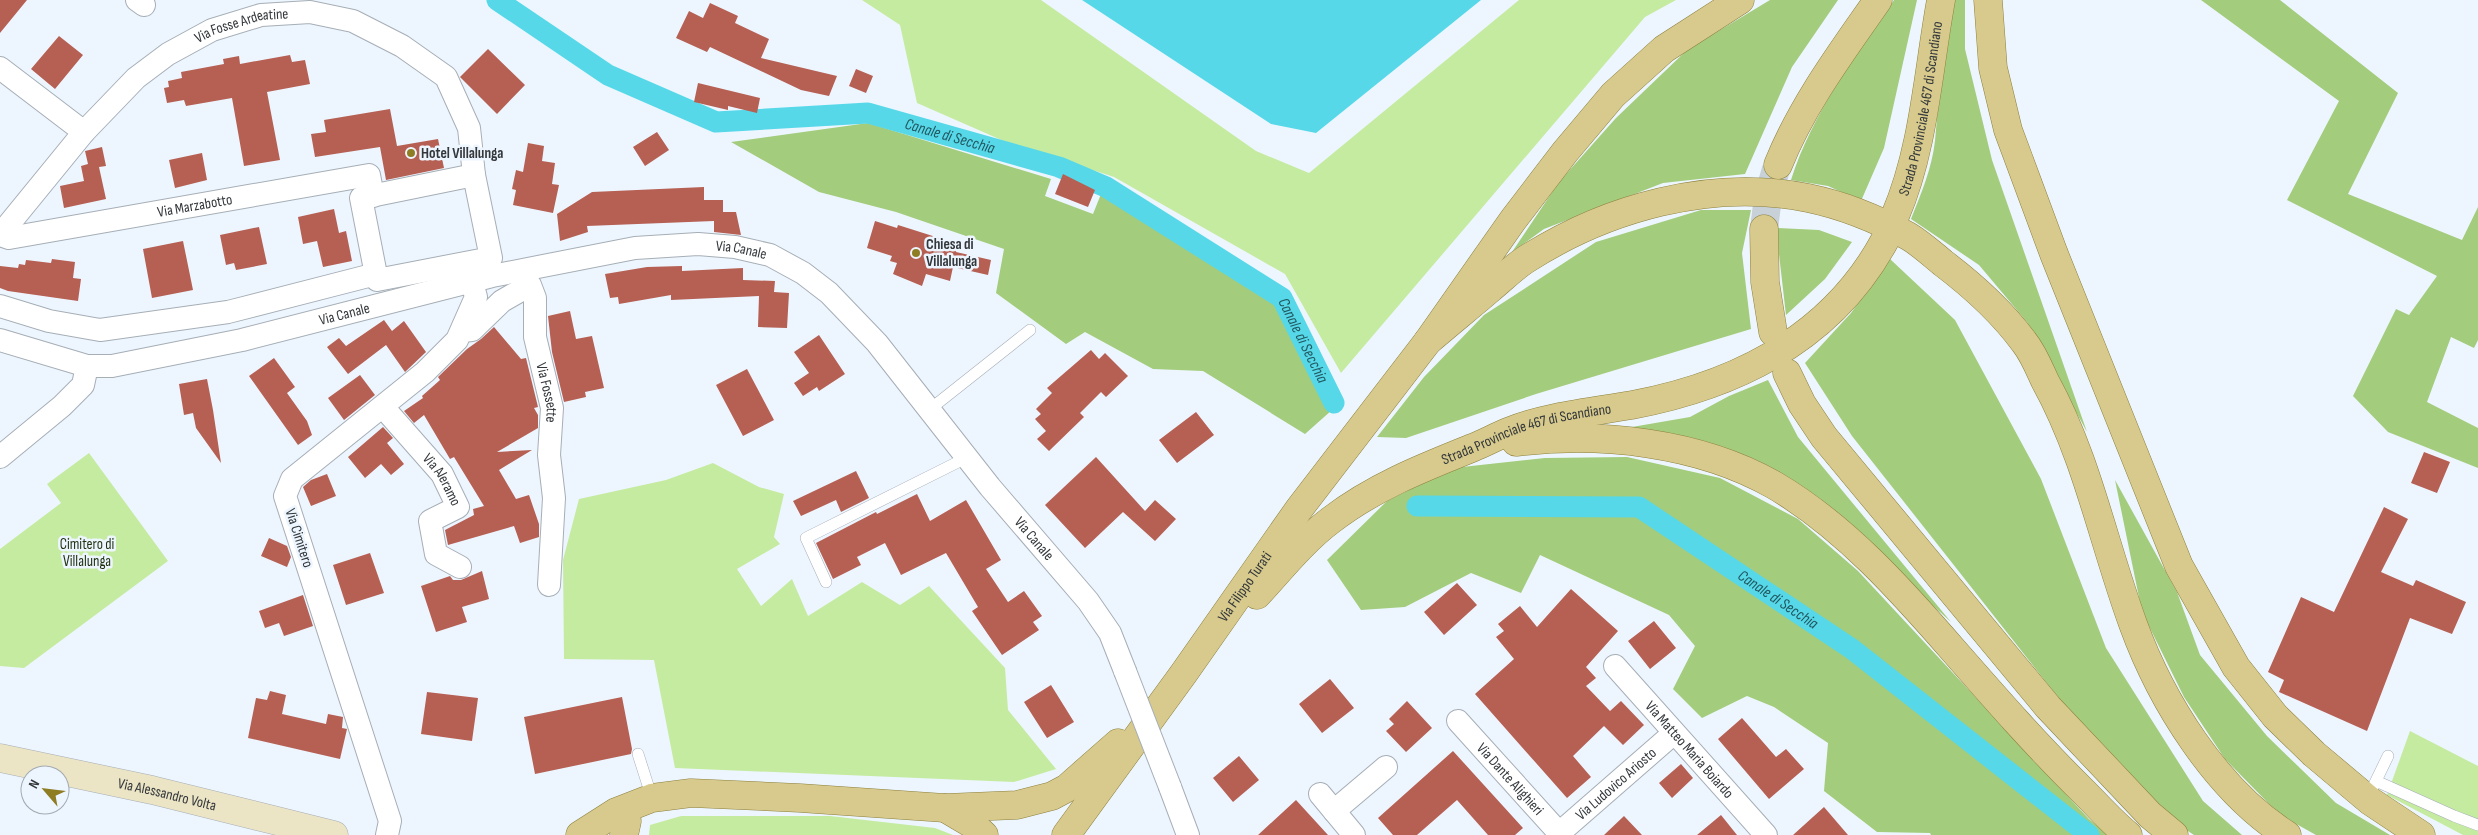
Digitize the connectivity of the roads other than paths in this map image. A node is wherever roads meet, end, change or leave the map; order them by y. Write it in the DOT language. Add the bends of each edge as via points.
graph roads {
  1 [pos="1740,0"];
  2 [pos="1878,0"];
  3 [pos="1941,0"];
  4 [pos="1988,0"];
  5 [pos="0,68"];
  6 [pos="84,132"];
  7 [pos="1778,166"];
  8 [pos="474,176"];
  9 [pos="373,196"];
  10 [pos="1764,229"];
  11 [pos="0,235"];
  12 [pos="485,272"];
  13 [pos="386,275"];
  14 [pos="402,299"];
  15 [pos="0,306"];
  16 [pos="1030,330"];
  17 [pos="462,331"];
  18 [pos="1772,332"];
  19 [pos="0,340"];
  20 [pos="1428,341"];
  21 [pos="87,366"];
  22 [pos="1787,372"];
  23 [pos="383,407"];
  24 [pos="929,410"];
  25 [pos="1472,448"];
  26 [pos="0,457"];
  27 [pos="966,458"];
  28 [pos="460,567"];
  29 [pos="826,582"];
  30 [pos="549,586"];
  31 [pos="1614,666"];
  32 [pos="1186,671"];
  33 [pos="1458,721"];
  34 [pos="1674,733"];
  35 [pos="638,754"];
  36 [pos="2388,756"];
  37 [pos="0,758"];
  38 [pos="1386,767"];
  39 [pos="2371,792"];
  40 [pos="1320,794"];
  41 [pos="652,798"];
  42 [pos="944,808"];
  43 [pos="1334,811"];
  44 [pos="2478,825"];
  45 [pos="606,831"];
  46 [pos="1559,834"];
  47 [pos="334,835"];
  48 [pos="387,835"];
  49 [pos="984,835"];
  50 [pos="1066,835"];
  51 [pos="1188,835"];
  52 [pos="1354,835"];
  53 [pos="1766,835"];
  54 [pos="2128,835"];
  55 [pos="2174,835"];
  56 [pos="2287,835"];
  57 [pos="2421,835"];
  1 -- 20 [label="main road" via="1664,49 1612,95 1513,220"];
  2 -- 7 [label="main road" via="1800,116"];
  3 -- 25 [label="main road, Strada Provinciale 467 di Scandiano" via="1906,192 1870,266 1851,292 1826,317 1800,338 1760,362 1694,390 1556,418 1511,430"];
  4 -- 39 [label="main road" via="1993,68 2008,130 2179,566 2236,667 2275,716 2314,754"];
  5 -- 6 [label="street"];
  6 -- 8 [label="street, Via Fosse Ardeatine" via="136,78 168,54 212,30 261,15 310,12 353,22 402,46 446,77 469,128"];
  6 -- 11 [label="street, Via Fosse Ardeatine"];
  8 -- 9 [label="street"];
  8 -- 12 [label="street, Via Fosse Ardeatine"];
  9 -- 11 [label="street, Via Marzabotto" via="369,175 9,238"];
  9 -- 13 [label="street" via="361,198"];
  10 -- 18 [label="main road" via="1765,282"];
  12 -- 13 [label="street, Via Canale"];
  12 -- 14 [label="street, Via Canale"];
  12 -- 17 [label="street, Via Cimitero"];
  12 -- 24 [label="street, Via Canale" via="635,248 698,244 735,247 770,255 803,273 829,293 877,343"];
  13 -- 14 [label="street"];
  13 -- 15 [label="street, Via Canale" via="228,312 100,330 50,321"];
  14 -- 21 [label="street, Via Canale" via="242,340 112,366"];
  16 -- 24 [label="lane"];
  17 -- 23 [label="street, Via Cimitero" via="425,372"];
  17 -- 30 [label="street, Via Fossette" via="472,330 502,301 530,285 535,298 535,338 552,408 549,455 554,498"];
  19 -- 21 [label="street, Via Canale"];
  20 -- 32 [label="main road, Via Filippo Turati" via="1299,510"];
  20 -- 56 [label="main road" via="1522,262 1582,228 1631,210 1687,197 1743,191 1786,194 1829,203 1910,237 1972,285 2025,342 2062,412 2090,486 2133,625 2170,704 2217,771 2246,801"];
  21 -- 26 [label="street" via="83,385"];
  22 -- 55 [label="main road" via="1802,404 1824,436 2048,707 2150,815"];
  23 -- 28 [label="street, Via Aleramo" via="442,474 458,507 430,521 436,554"];
  23 -- 48 [label="street, Via Cimitero" via="292,480 285,496 390,820"];
  24 -- 27 [label="street, Via Canale"];
  25 -- 32 [label="main road, Strada Provinciale 467 di Scandiano" via="1368,494 1330,521 1295,553"];
  25 -- 54 [label="main road" via="1567,438 1658,446 1702,455 1772,484 1831,525 1879,569 2058,767"];
  27 -- 29 [label="lane" via="806,538"];
  27 -- 51 [label="street, Via Canale, bridge" via="1088,601 1110,633"];
  31 -- 34 [label="street, Via Matteo Maria Boiardo"];
  32 -- 42 [label="main road" via="1145,719 1068,788 1052,796 1017,805"];
  32 -- 50 [label="main road, Via Filippo Turati"];
  33 -- 46 [label="street, Via Dante Alighieri"];
  34 -- 46 [label="street, Via Ludovico Ariosto"];
  34 -- 53 [label="street, Via Matteo Maria Boiardo"];
  35 -- 41 [label="lane"];
  36 -- 39 [label="lane"];
  37 -- 47 [label="main road, Via Alessandro Volta" via="152,790"];
  38 -- 43 [label="street"];
  39 -- 44 [label="lane"];
  39 -- 57 [label="main road"];
  40 -- 43 [label="street"];
  41 -- 42 [label="main road" via="718,793"];
  41 -- 45 [label="main road"];
  42 -- 49 [label="main road"];
  43 -- 52 [label="street"];
}
